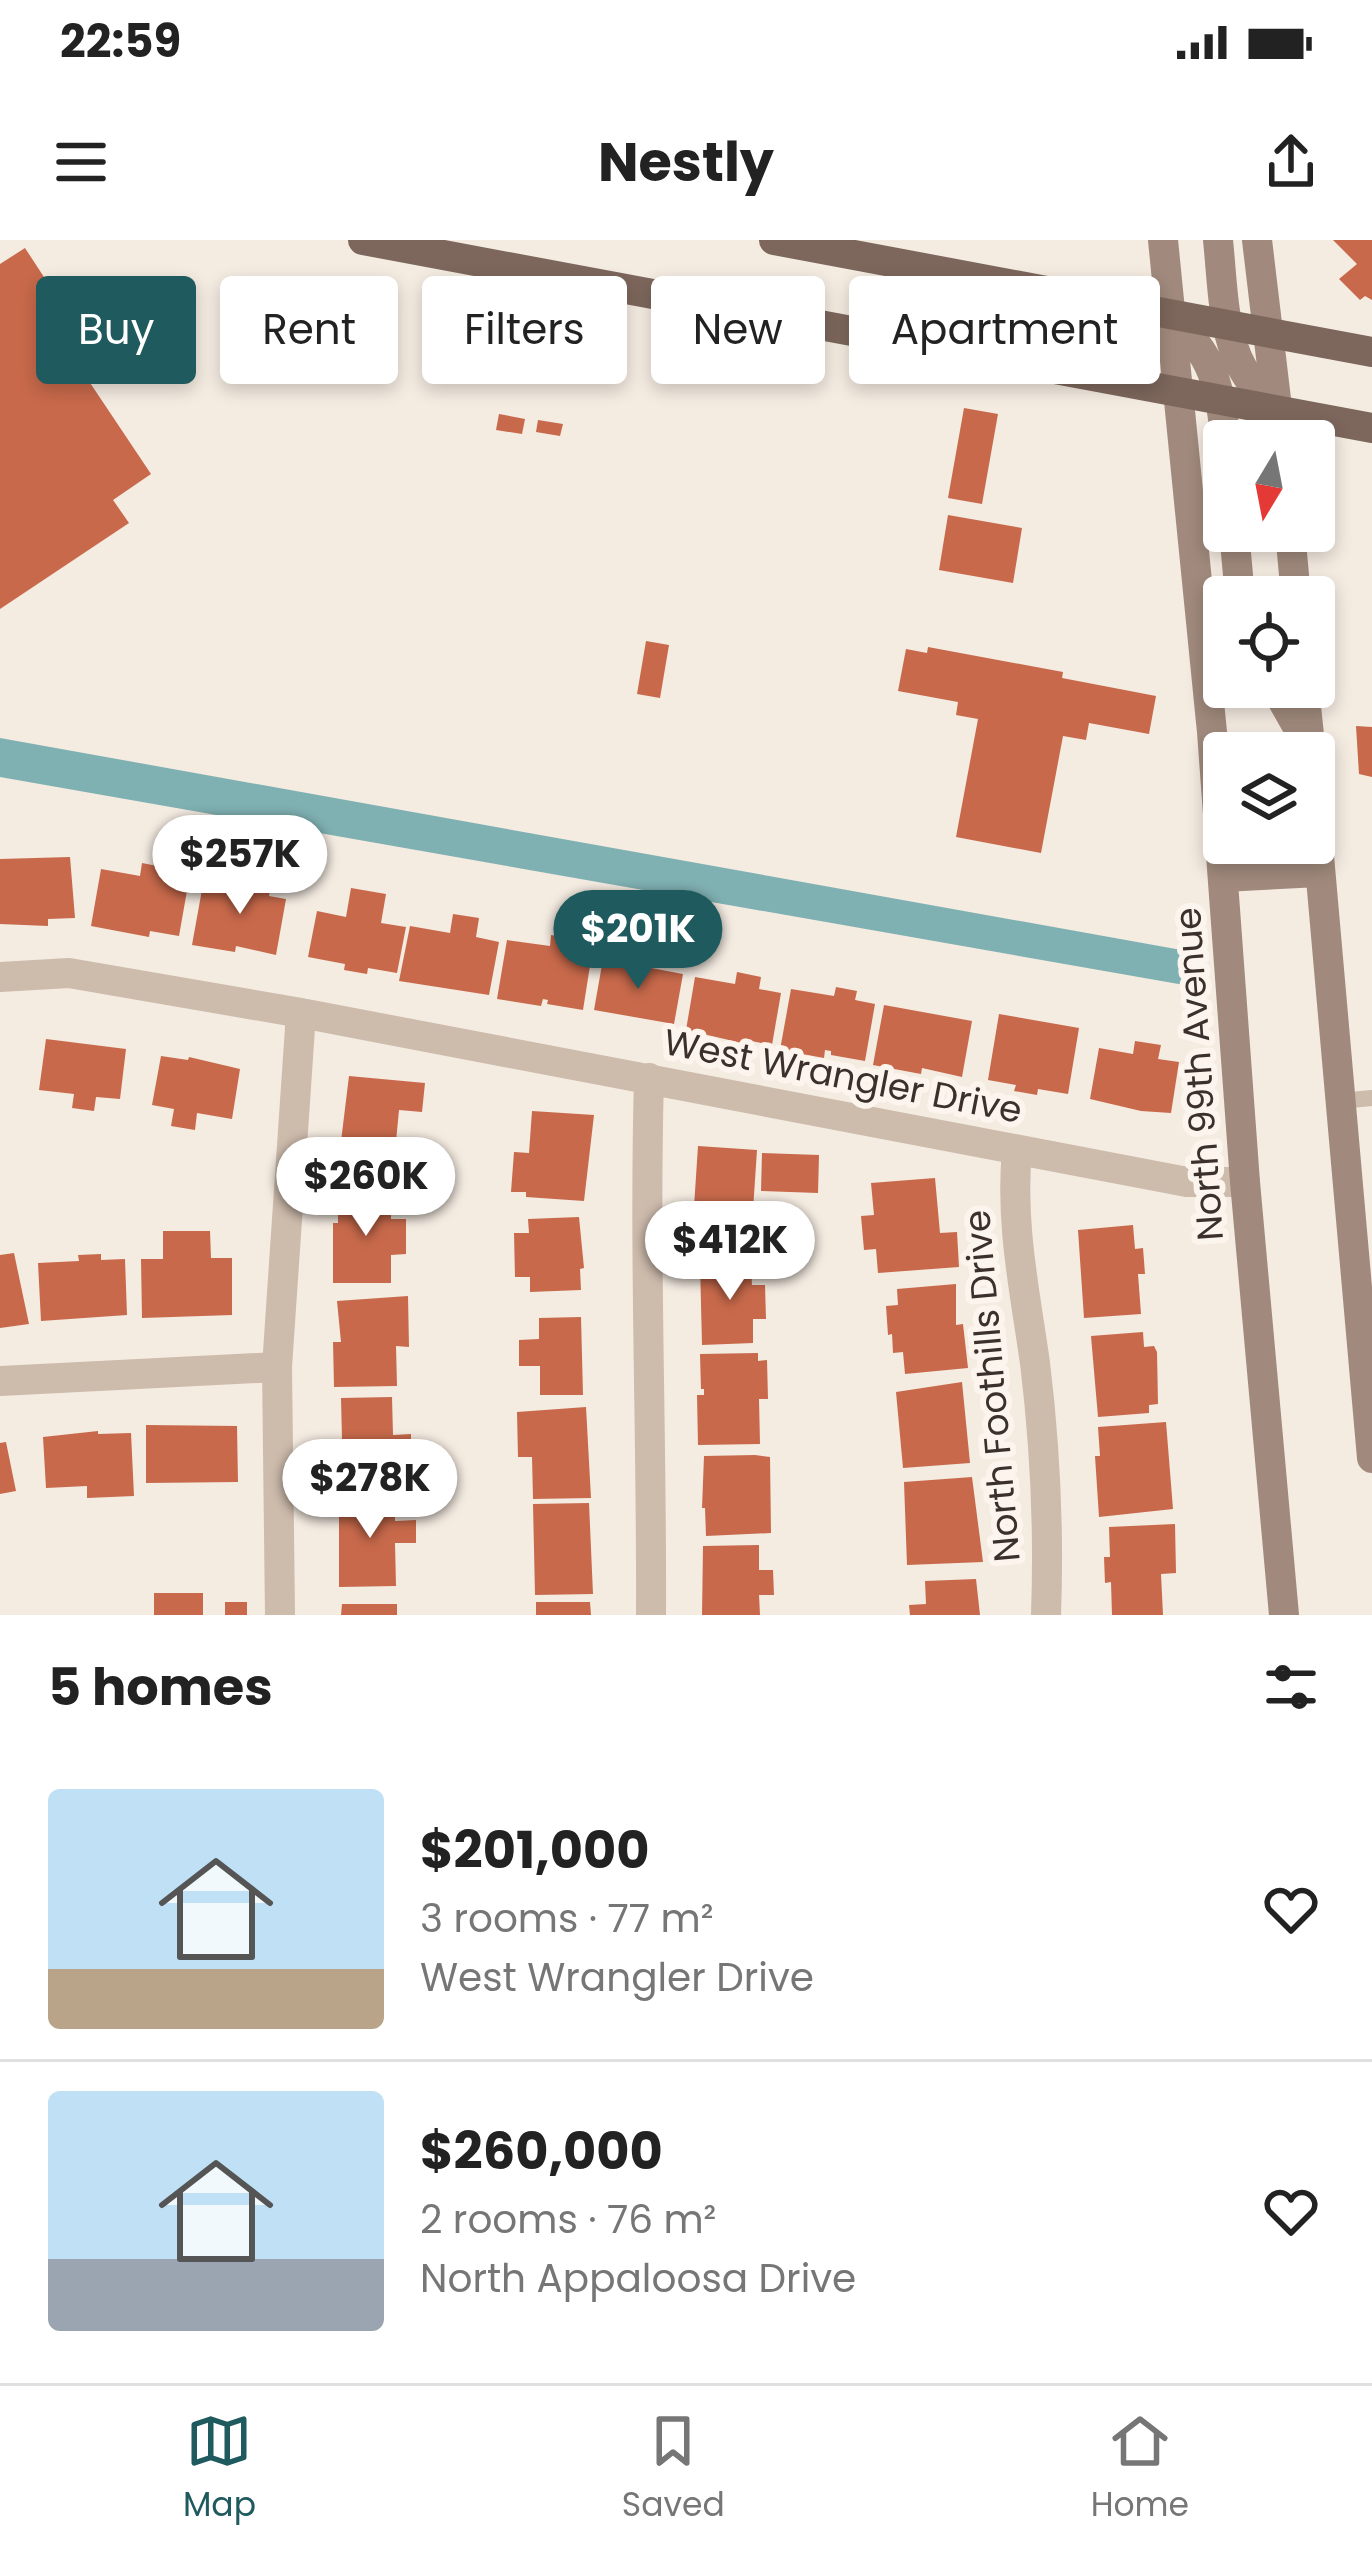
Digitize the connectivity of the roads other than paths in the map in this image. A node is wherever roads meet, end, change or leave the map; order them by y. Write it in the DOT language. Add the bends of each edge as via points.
graph roads {
  1 [pos="363,240"];
  2 [pos="774,240"];
  3 [pos="1163,240"];
  4 [pos="1218,240"];
  5 [pos="1257,240"];
  6 [pos="1171,316"];
  7 [pos="1227,326"];
  8 [pos="1268,334"];
  9 [pos="1372,352"];
  10 [pos="1178,391"];
  11 [pos="1221,399"];
  12 [pos="1224,420"];
  13 [pos="1268,420"];
  14 [pos="1276,420"];
  15 [pos="1278,420"];
  16 [pos="1335,427"];
  17 [pos="1372,428"];
  18 [pos="1318,864"];
  19 [pos="1319,872"];
  20 [pos="1223,877"];
  21 [pos="0,977"];
  22 [pos="301,1012"];
  23 [pos="650,1078"];
  24 [pos="1372,1098"];
  25 [pos="1340,1101"];
  26 [pos="1017,1151"];
  27 [pos="1245,1183"];
  28 [pos="277,1367"];
  29 [pos="0,1381"];
  30 [pos="1372,1458"];
  31 [pos="280,1615"];
  32 [pos="651,1615"];
  33 [pos="1046,1615"];
  34 [pos="1284,1615"];
  1 -- 10 [label="main road"];
  2 -- 6 [label="main road"];
  3 -- 6 [label="main road, North 99th Avenue"];
  4 -- 7 [label="main road"];
  5 -- 8 [label="main road"];
  6 -- 7 [label="main road"];
  6 -- 10 [label="main road, North 99th Avenue"];
  6 -- 11 [label="main road" via="1202,348"];
  7 -- 8 [label="main road"];
  7 -- 14 [label="main road" via="1235,358"];
  8 -- 9 [label="main road"];
  8 -- 15 [label="main road"];
  10 -- 11 [label="main road"];
  10 -- 20 [label="main road, North 99th Avenue"];
  11 -- 12 [label="main road"];
  11 -- 13 [label="main road"];
  16 -- 17 [label="main road"];
  18 -- 19 [label="main road"];
  19 -- 20 [label="main road"];
  19 -- 25 [label="main road"];
  20 -- 27 [label="main road, North 99th Avenue"];
  21 -- 22 [label="street, West Wrangler Drive" via="69,973"];
  22 -- 23 [label="street, West Wrangler Drive"];
  22 -- 28 [label="street"];
  23 -- 26 [label="street, West Wrangler Drive"];
  23 -- 32 [label="street"];
  24 -- 25 [label="lane"];
  25 -- 30 [label="main road"];
  26 -- 27 [label="street, West Wrangler Drive" via="1187,1182"];
  26 -- 33 [label="street, North Foothills Drive" via="1012,1202 1036,1370"];
  27 -- 34 [label="main road, North 99th Avenue"];
  28 -- 29 [label="street"];
  28 -- 31 [label="street"];
}
